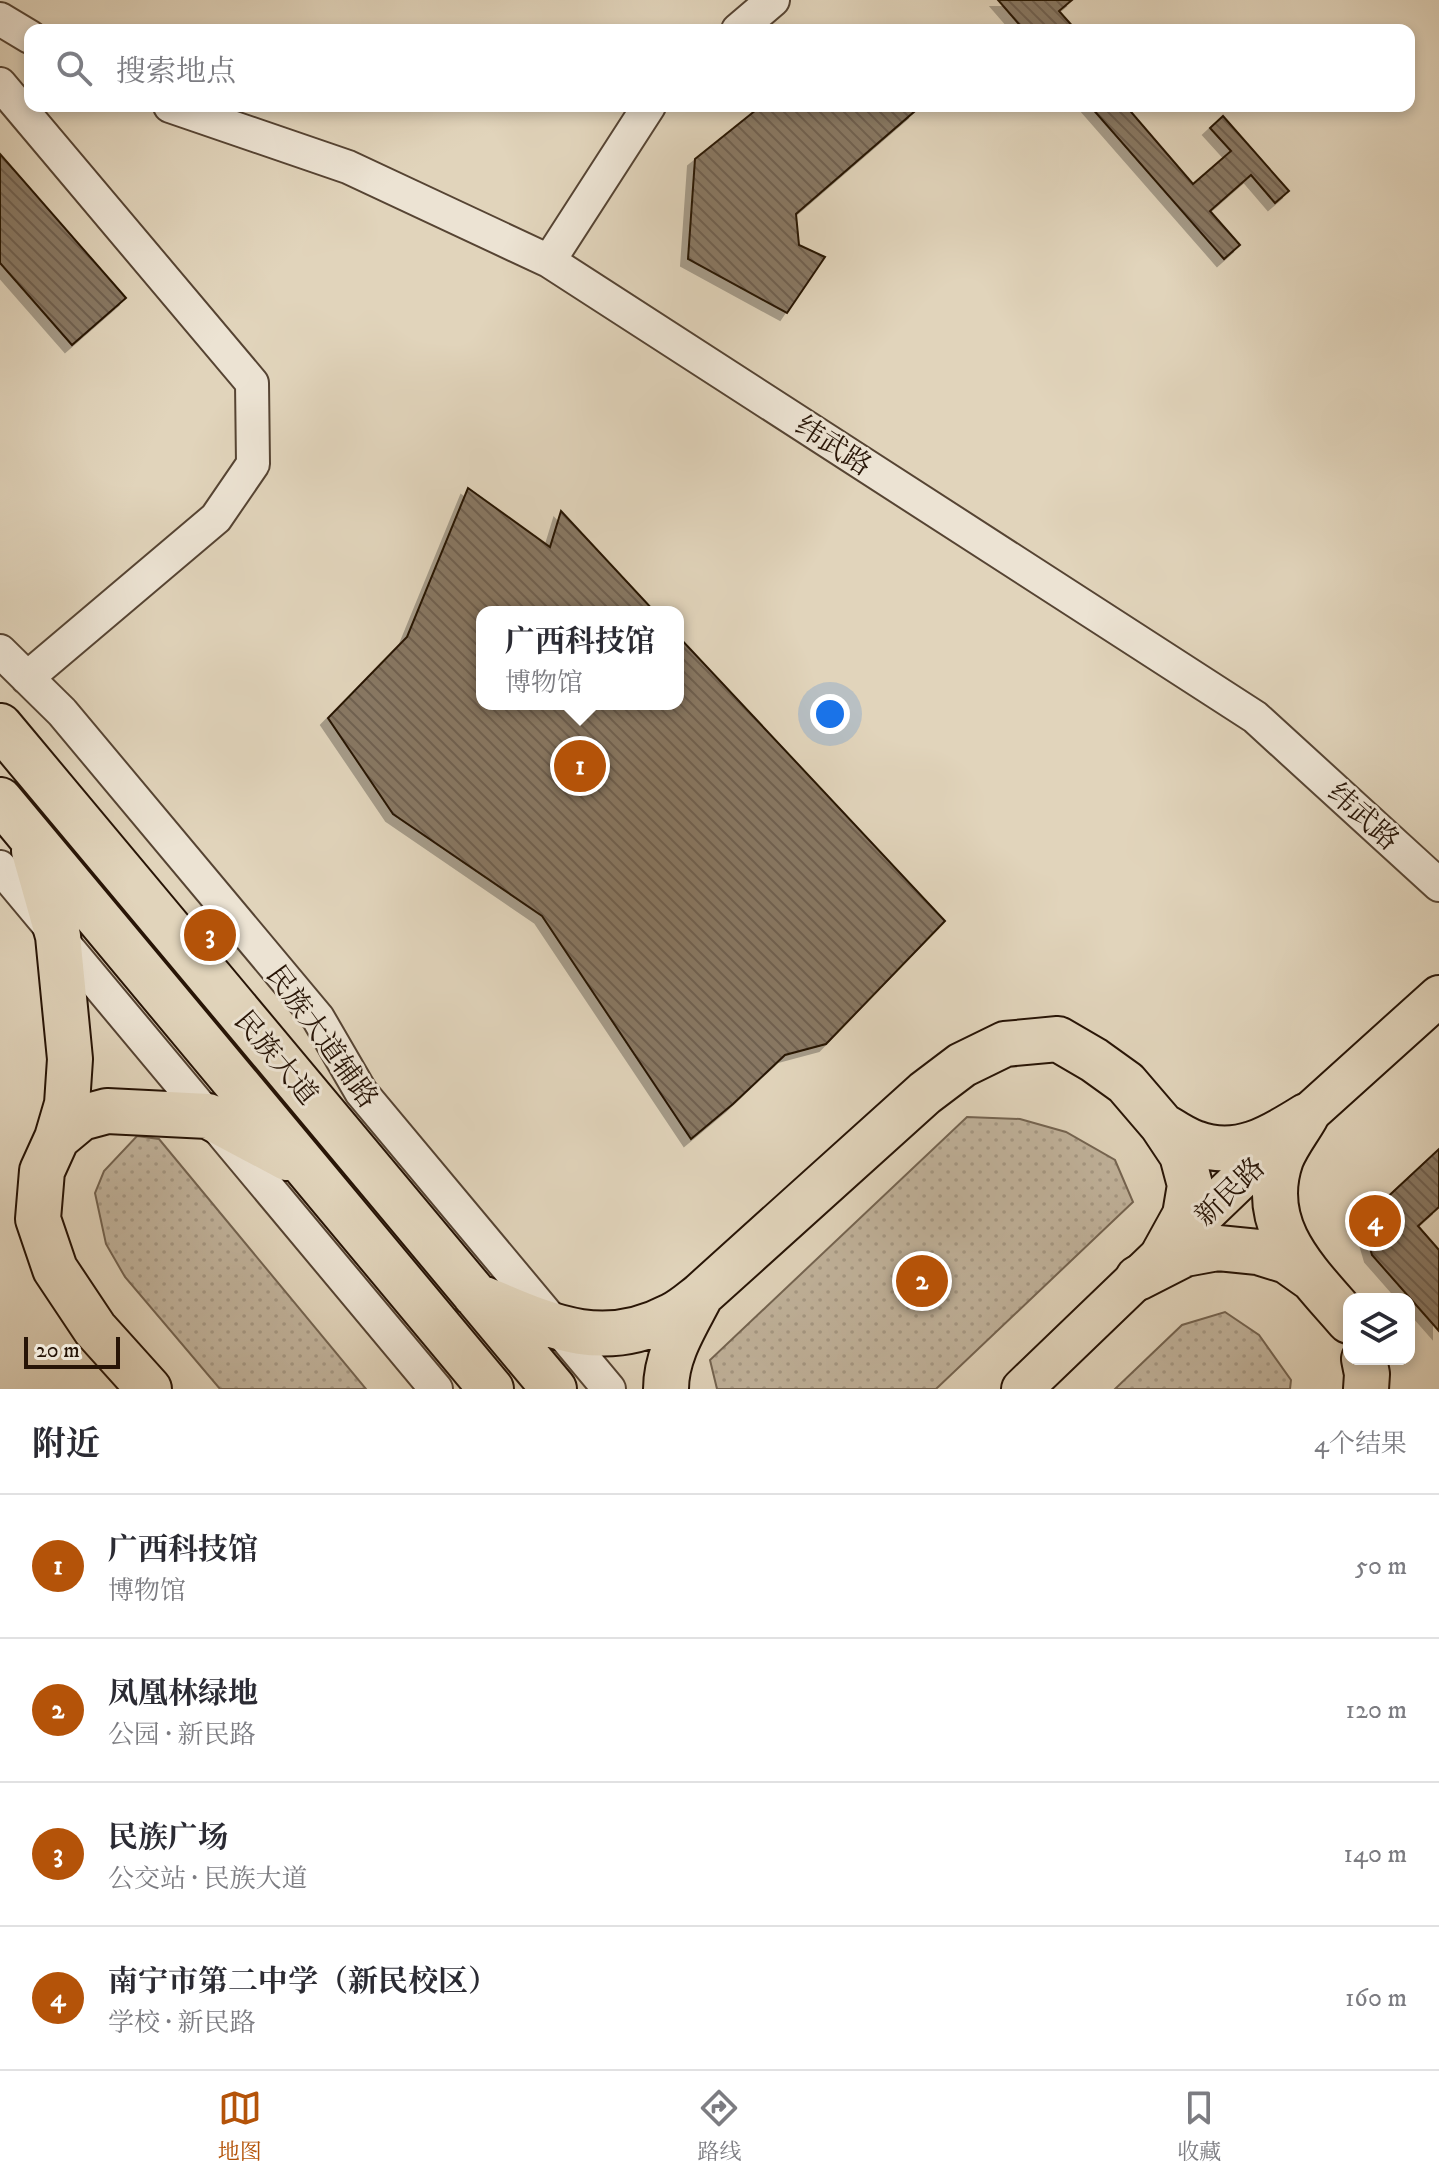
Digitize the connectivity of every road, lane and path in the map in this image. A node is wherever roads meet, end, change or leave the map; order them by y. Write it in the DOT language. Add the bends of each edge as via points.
graph roads {
  1 [pos="773,0"];
  2 [pos="0,19"];
  3 [pos="745,24"];
  4 [pos="24,33"];
  5 [pos="0,84"];
  6 [pos="188,112"];
  7 [pos="645,112"];
  8 [pos="549,261"];
  9 [pos="0,651"];
  10 [pos="27,678"];
  11 [pos="0,726"];
  12 [pos="0,800"];
  13 [pos="30,836"];
  14 [pos="0,867"];
  15 [pos="1439,885"];
  16 [pos="58,936"];
  17 [pos="1439,996"];
  18 [pos="208,1116"];
  19 [pos="1306,1116"];
  20 [pos="1162,1125"];
  21 [pos="57,1138"];
  22 [pos="308,1169"];
  23 [pos="1151,1265"];
  24 [pos="1313,1279"];
  25 [pos="475,1295"];
  26 [pos="701,1295"];
  27 [pos="1343,1314"];
  28 [pos="559,1329"];
  29 [pos="1365,1365"];
  30 [pos="149,1389"];
  31 [pos="436,1389"];
  32 [pos="491,1389"];
  33 [pos="554,1389"];
  34 [pos="609,1389"];
  35 [pos="666,1389"];
  36 [pos="1022,1389"];
  37 [pos="1366,1389"];
  1 -- 3 [label="street"];
  2 -- 4 [label="street"];
  5 -- 10 [label="street" via="252,383 253,464 216,518"];
  6 -- 8 [label="street, 纬武路" via="348,167"];
  7 -- 8 [label="street"];
  8 -- 15 [label="street, 纬武路" via="1255,717"];
  9 -- 10 [label="street, 民族大道辅路"];
  10 -- 28 [label="street, 民族大道辅路" via="62,712 318,1018 361,1092"];
  11 -- 25 [label="highway, 民族大道"];
  12 -- 13 [label="highway, 民族大道"];
  13 -- 16 [label="highway"];
  13 -- 22 [label="highway, 民族大道"];
  14 -- 16 [label="street"];
  16 -- 18 [label="street"];
  16 -- 21 [label="highway" via="70,1059 67,1104"];
  17 -- 19 [label="main road, 新民路"];
  18 -- 21 [label="highway" via="107,1111 81,1118"];
  18 -- 22 [label="highway"];
  18 -- 31 [label="street"];
  19 -- 20 [label="highway" via="1240,1149 1193,1143"];
  19 -- 23 [label="main road, 新民路"];
  19 -- 24 [label="highway" via="1282,1156 1274,1187 1287,1244"];
  20 -- 23 [label="highway" via="1182,1155 1190,1185 1185,1215"];
  20 -- 26 [label="highway" via="1126,1083 1058,1039 1005,1044 962,1065 925,1093"];
  21 -- 30 [label="highway" via="42,1171 38,1219 55,1269 95,1329"];
  22 -- 32 [label="highway, 民族大道"];
  23 -- 24 [label="highway" via="1218,1248 1287,1261"];
  23 -- 36 [label="main road, 新民路"];
  24 -- 27 [label="highway"];
  25 -- 28 [label="highway"];
  25 -- 33 [label="highway, 民族大道"];
  26 -- 28 [label="highway" via="671,1316 628,1333"];
  26 -- 35 [label="highway" via="674,1348"];
  28 -- 34 [label="street, 民族大道辅路"];
  29 -- 37 [label="highway"];
}
